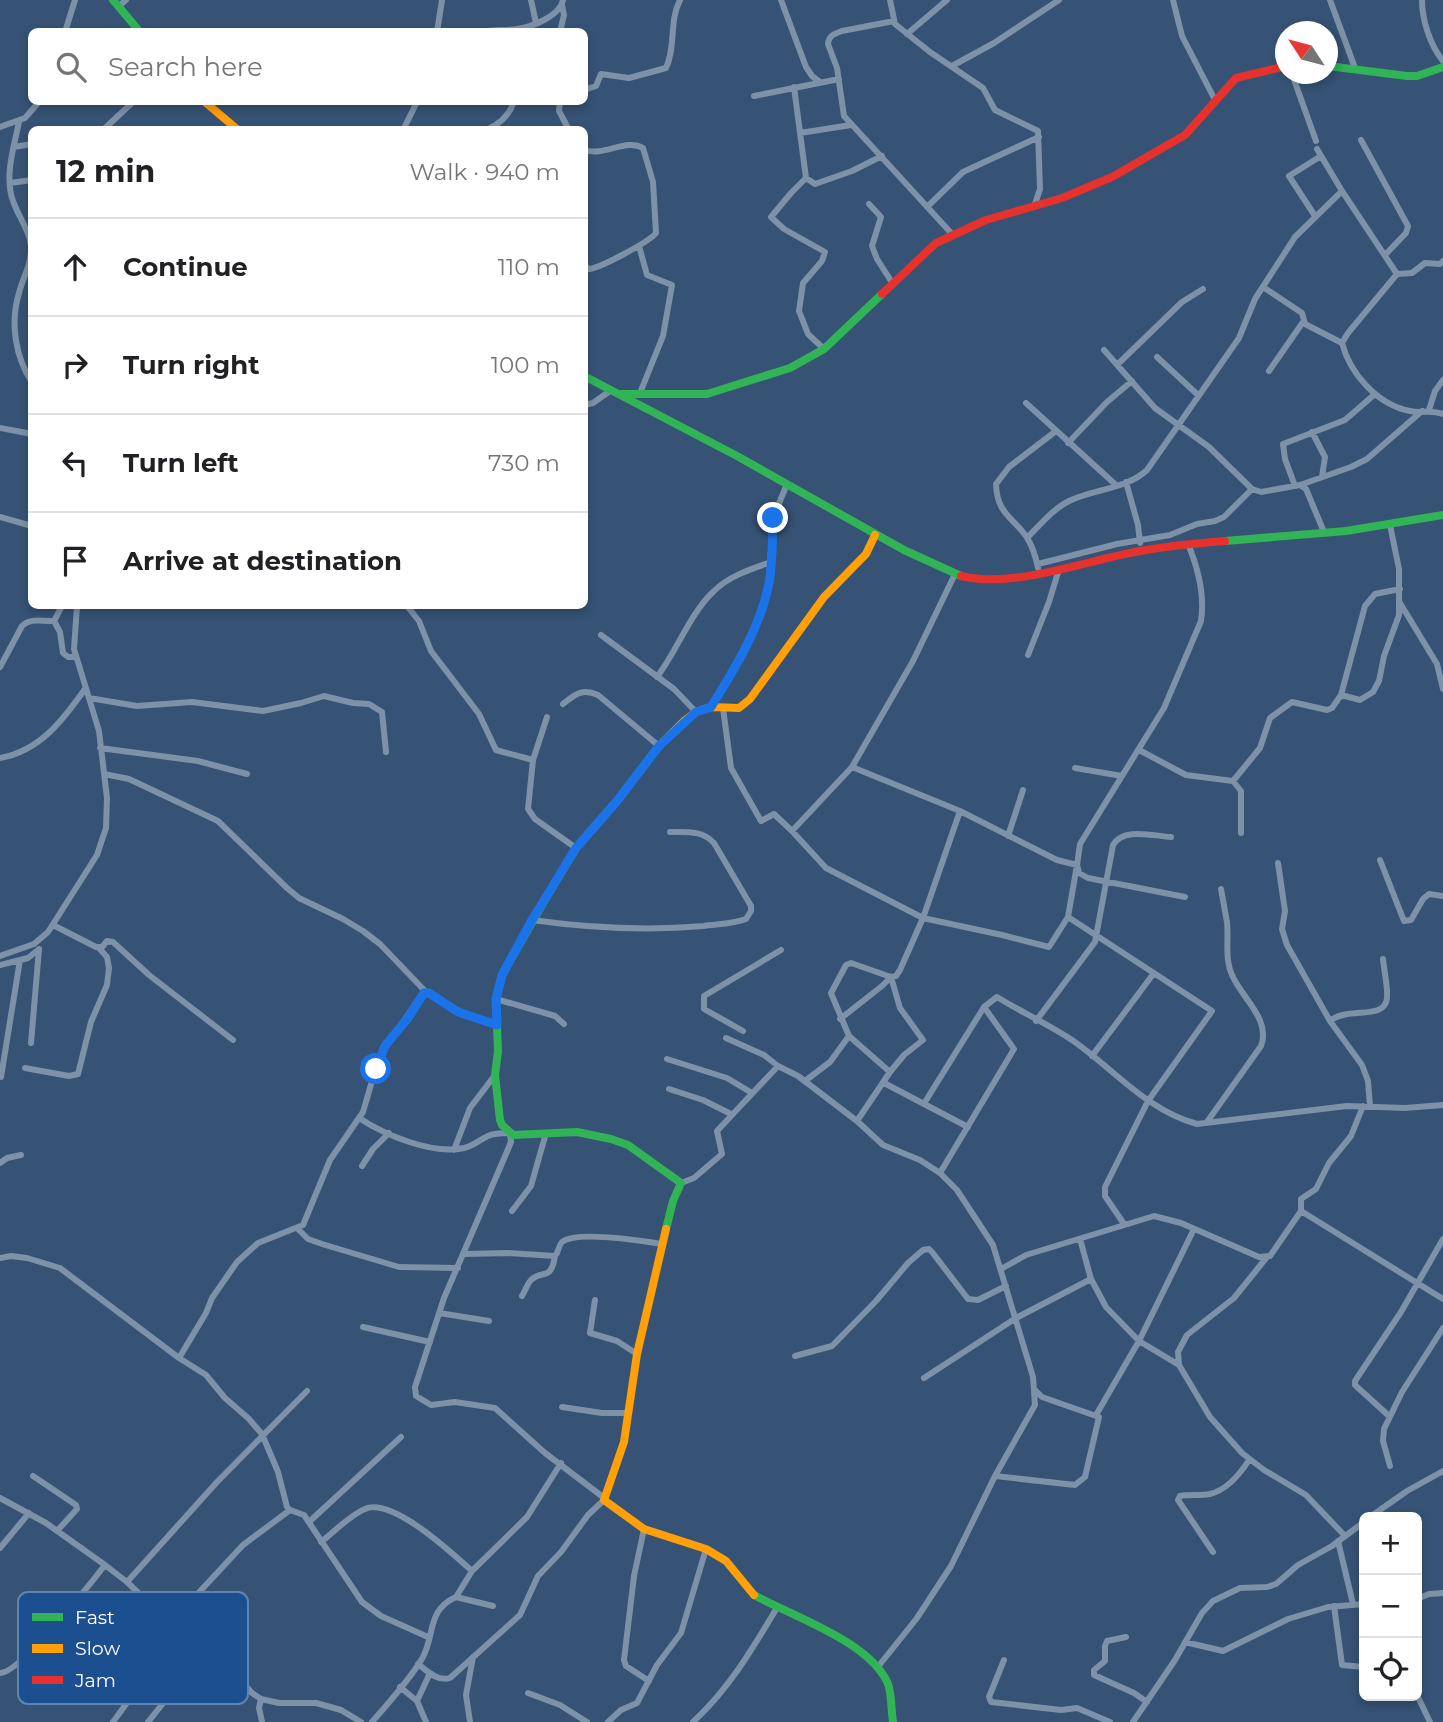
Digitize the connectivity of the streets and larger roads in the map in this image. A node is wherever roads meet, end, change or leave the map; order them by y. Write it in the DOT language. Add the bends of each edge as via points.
graph roads {
  1 [pos="75,0"];
  2 [pos="442,0"];
  3 [pos="531,0"];
  4 [pos="680,0"];
  5 [pos="781,0"];
  6 [pos="890,0"];
  7 [pos="947,0"];
  8 [pos="1059,0"];
  9 [pos="1173,0"];
  10 [pos="1330,0"];
  11 [pos="1422,0"];
  12 [pos="120,2"];
  13 [pos="563,2"];
  14 [pos="894,21"];
  15 [pos="536,23"];
  16 [pos="66,28"];
  17 [pos="137,28"];
  18 [pos="438,28"];
  19 [pos="522,28"];
  20 [pos="560,28"];
  21 [pos="907,34"];
  22 [pos="1443,61"];
  23 [pos="952,66"];
  24 [pos="1338,67"];
  25 [pos="1443,67"];
  26 [pos="1275,68"];
  27 [pos="1355,68"];
  28 [pos="839,79"];
  29 [pos="820,82"];
  30 [pos="1296,84"];
  31 [pos="794,87"];
  32 [pos="588,89"];
  33 [pos="754,96"];
  34 [pos="1215,100"];
  35 [pos="37,105"];
  36 [pos="130,105"];
  37 [pos="209,105"];
  38 [pos="416,105"];
  39 [pos="513,105"];
  40 [pos="559,105"];
  41 [pos="19,122"];
  42 [pos="851,125"];
  43 [pos="107,126"];
  44 [pos="233,126"];
  45 [pos="406,126"];
  46 [pos="494,126"];
  47 [pos="567,126"];
  48 [pos="0,128"];
  49 [pos="800,133"];
  50 [pos="1039,137"];
  51 [pos="1361,140"];
  52 [pos="1316,141"];
  53 [pos="28,145"];
  54 [pos="14,148"];
  55 [pos="588,151"];
  56 [pos="882,156"];
  57 [pos="806,178"];
  58 [pos="28,181"];
  59 [pos="10,183"];
  60 [pos="1342,191"];
  61 [pos="869,204"];
  62 [pos="1035,204"];
  63 [pos="927,207"];
  64 [pos="1315,216"];
  65 [pos="952,234"];
  66 [pos="28,239"];
  67 [pos="639,246"];
  68 [pos="1385,255"];
  69 [pos="1443,261"];
  70 [pos="588,268"];
  71 [pos="28,271"];
  72 [pos="1398,274"];
  73 [pos="893,284"];
  74 [pos="1263,287"];
  75 [pos="1203,289"];
  76 [pos="1303,322"];
  77 [pos="1342,343"];
  78 [pos="824,349"];
  79 [pos="1104,350"];
  80 [pos="1157,357"];
  81 [pos="1118,364"];
  82 [pos="1269,371"];
  83 [pos="28,376"];
  84 [pos="588,378"];
  85 [pos="1443,380"];
  86 [pos="1132,381"];
  87 [pos="614,393"];
  88 [pos="640,393"];
  89 [pos="1375,394"];
  90 [pos="1198,395"];
  91 [pos="1027,403"];
  92 [pos="588,404"];
  93 [pos="1426,410"];
  94 [pos="1443,414"];
  95 [pos="1178,425"];
  96 [pos="0,428"];
  97 [pos="1056,431"];
  98 [pos="1312,432"];
  99 [pos="28,433"];
  100 [pos="1069,443"];
  101 [pos="1322,477"];
  102 [pos="1126,482"];
  103 [pos="787,484"];
  104 [pos="1116,485"];
  105 [pos="1298,485"];
  106 [pos="1252,489"];
  107 [pos="1443,515"];
  108 [pos="0,517"];
  109 [pos="28,525"];
  110 [pos="1390,525"];
  111 [pos="1324,532"];
  112 [pos="875,535"];
  113 [pos="1027,538"];
  114 [pos="1140,541"];
  115 [pos="1188,544"];
  116 [pos="1139,551"];
  117 [pos="772,562"];
  118 [pos="1039,569"];
  119 [pos="1059,569"];
  120 [pos="955,574"];
  121 [pos="1400,589"];
  122 [pos="1399,601"];
  123 [pos="60,609"];
  124 [pos="77,609"];
  125 [pos="409,609"];
  126 [pos="54,621"];
  127 [pos="601,635"];
  128 [pos="1028,655"];
  129 [pos="76,657"];
  130 [pos="0,667"];
  131 [pos="657,677"];
  132 [pos="85,689"];
  133 [pos="1443,689"];
  134 [pos="1341,695"];
  135 [pos="89,698"];
  136 [pos="563,704"];
  137 [pos="711,707"];
  138 [pos="723,708"];
  139 [pos="696,712"];
  140 [pos="547,717"];
  141 [pos="659,746"];
  142 [pos="100,748"];
  143 [pos="1139,750"];
  144 [pos="386,752"];
  145 [pos="0,758"];
  146 [pos="533,760"];
  147 [pos="852,767"];
  148 [pos="1074,768"];
  149 [pos="104,774"];
  150 [pos="247,774"];
  151 [pos="1122,776"];
  152 [pos="1233,781"];
  153 [pos="1023,790"];
  154 [pos="960,811"];
  155 [pos="792,831"];
  156 [pos="670,832"];
  157 [pos="1241,833"];
  158 [pos="1008,836"];
  159 [pos="1171,837"];
  160 [pos="576,848"];
  161 [pos="1380,860"];
  162 [pos="1278,863"];
  163 [pos="1077,865"];
  164 [pos="1106,882"];
  165 [pos="1221,889"];
  166 [pos="1443,896"];
  167 [pos="1185,897"];
  168 [pos="1068,917"];
  169 [pos="923,918"];
  170 [pos="532,920"];
  171 [pos="53,925"];
  172 [pos="1096,935"];
  173 [pos="42,939"];
  174 [pos="99,948"];
  175 [pos="39,949"];
  176 [pos="781,950"];
  177 [pos="0,956"];
  178 [pos="1383,959"];
  179 [pos="20,960"];
  180 [pos="0,965"];
  181 [pos="1154,973"];
  182 [pos="891,977"];
  183 [pos="426,992"];
  184 [pos="496,999"];
  185 [pos="984,1007"];
  186 [pos="840,1019"];
  187 [pos="1036,1021"];
  188 [pos="1330,1021"];
  189 [pos="564,1024"];
  190 [pos="497,1025"];
  191 [pos="743,1031"];
  192 [pos="849,1035"];
  193 [pos="726,1038"];
  194 [pos="233,1040"];
  195 [pos="32,1043"];
  196 [pos="1092,1056"];
  197 [pos="667,1059"];
  198 [pos="778,1066"];
  199 [pos="25,1068"];
  200 [pos="890,1073"];
  201 [pos="495,1075"];
  202 [pos="1,1077"];
  203 [pos="805,1082"];
  204 [pos="884,1083"];
  205 [pos="669,1089"];
  206 [pos="752,1093"];
  207 [pos="1148,1101"];
  208 [pos="925,1102"];
  209 [pos="1443,1105"];
  210 [pos="1366,1106"];
  211 [pos="731,1114"];
  212 [pos="359,1118"];
  213 [pos="857,1121"];
  214 [pos="1207,1122"];
  215 [pos="968,1127"];
  216 [pos="546,1132"];
  217 [pos="389,1133"];
  218 [pos="510,1133"];
  219 [pos="454,1150"];
  220 [pos="20,1155"];
  221 [pos="0,1163"];
  222 [pos="362,1166"];
  223 [pos="940,1173"];
  224 [pos="681,1183"];
  225 [pos="512,1211"];
  226 [pos="1301,1211"];
  227 [pos="1124,1224"];
  228 [pos="298,1229"];
  229 [pos="1194,1229"];
  230 [pos="1080,1239"];
  231 [pos="1443,1239"];
  232 [pos="662,1244"];
  233 [pos="464,1254"];
  234 [pos="555,1256"];
  235 [pos="1267,1257"];
  236 [pos="0,1258"];
  237 [pos="458,1268"];
  238 [pos="1001,1269"];
  239 [pos="1091,1279"];
  240 [pos="1418,1284"];
  241 [pos="1006,1286"];
  242 [pos="522,1296"];
  243 [pos="1443,1298"];
  244 [pos="595,1300"];
  245 [pos="439,1313"];
  246 [pos="1016,1318"];
  247 [pos="489,1321"];
  248 [pos="363,1327"];
  249 [pos="1443,1328"];
  250 [pos="1139,1341"];
  251 [pos="430,1342"];
  252 [pos="637,1354"];
  253 [pos="795,1356"];
  254 [pos="179,1358"];
  255 [pos="1179,1365"];
  256 [pos="924,1378"];
  257 [pos="1035,1390"];
  258 [pos="307,1391"];
  259 [pos="562,1407"];
  260 [pos="628,1413"];
  261 [pos="1097,1415"];
  262 [pos="1389,1416"];
  263 [pos="262,1434"];
  264 [pos="401,1437"];
  265 [pos="1249,1460"];
  266 [pos="561,1463"];
  267 [pos="1390,1466"];
  268 [pos="1443,1471"];
  269 [pos="33,1476"];
  270 [pos="995,1476"];
  271 [pos="0,1498"];
  272 [pos="604,1499"];
  273 [pos="290,1510"];
  274 [pos="1377,1512"];
  275 [pos="29,1513"];
  276 [pos="309,1522"];
  277 [pos="1359,1526"];
  278 [pos="644,1528"];
  279 [pos="57,1531"];
  280 [pos="1345,1536"];
  281 [pos="1338,1541"];
  282 [pos="321,1542"];
  283 [pos="0,1548"];
  284 [pos="706,1549"];
  285 [pos="1213,1552"];
  286 [pos="105,1565"];
  287 [pos="472,1571"];
  288 [pos="127,1582"];
  289 [pos="82,1592"];
  290 [pos="137,1592"];
  291 [pos="199,1592"];
  292 [pos="1443,1593"];
  293 [pos="456,1597"];
  294 [pos="1422,1597"];
  295 [pos="1353,1604"];
  296 [pos="1359,1604"];
  297 [pos="493,1606"];
  298 [pos="778,1606"];
  299 [pos="1334,1606"];
  300 [pos="428,1637"];
  301 [pos="1126,1637"];
  302 [pos="1185,1642"];
  303 [pos="473,1657"];
  304 [pos="1004,1660"];
  305 [pos="18,1663"];
  306 [pos="418,1664"];
  307 [pos="1359,1667"];
  308 [pos="877,1668"];
  309 [pos="0,1673"];
  310 [pos="430,1673"];
  311 [pos="649,1681"];
  312 [pos="400,1687"];
  313 [pos="248,1688"];
  314 [pos="528,1693"];
  315 [pos="261,1699"];
  316 [pos="417,1701"];
  317 [pos="1420,1701"];
  318 [pos="1147,1702"];
  319 [pos="126,1704"];
  320 [pos="162,1704"];
  321 [pos="113,1722"];
  322 [pos="148,1722"];
  323 [pos="262,1722"];
  324 [pos="361,1722"];
  325 [pos="372,1722"];
  326 [pos="426,1722"];
  327 [pos="470,1722"];
  328 [pos="587,1722"];
  329 [pos="608,1722"];
  330 [pos="693,1722"];
  331 [pos="894,1722"];
  332 [pos="1110,1722"];
  333 [pos="1133,1722"];
  334 [pos="1430,1722"];
  1 -- 16 [label="street"];
  2 -- 18 [label="street"];
  3 -- 15 [label="street"];
  4 -- 32 [label="street" via="666,68 629,78 601,74 596,86"];
  5 -- 29 [label="street" via="806,67"];
  6 -- 14 [label="street"];
  7 -- 21 [label="street"];
  8 -- 23 [label="street"];
  9 -- 34 [label="street" via="1182,36"];
  10 -- 27 [label="street"];
  11 -- 22 [label="street" via="1432,43"];
  12 -- 17 [label="street"];
  13 -- 15 [label="street" via="553,15"];
  13 -- 20 [label="street"];
  14 -- 21 [label="street"];
  14 -- 28 [label="street" via="832,35 828,44"];
  15 -- 19 [label="street"];
  21 -- 23 [label="street"];
  23 -- 50 [label="street" via="983,89 995,110 1038,131"];
  24 -- 27 [label="street"];
  25 -- 27 [label="street" via="1417,76"];
  26 -- 34 [label="street" via="1239,76"];
  28 -- 29 [label="street"];
  28 -- 42 [label="street" via="842,111"];
  29 -- 31 [label="street"];
  30 -- 52 [label="street"];
  31 -- 33 [label="street"];
  31 -- 49 [label="street"];
  34 -- 62 [label="street" via="1173,144 1082,191"];
  35 -- 41 [label="street"];
  36 -- 43 [label="street"];
  37 -- 44 [label="street"];
  38 -- 45 [label="street"];
  39 -- 46 [label="street"];
  40 -- 47 [label="street"];
  41 -- 48 [label="street"];
  41 -- 54 [label="street"];
  42 -- 49 [label="street"];
  42 -- 56 [label="street"];
  49 -- 57 [label="street"];
  50 -- 62 [label="street" via="1040,189"];
  50 -- 63 [label="street" via="963,172"];
  51 -- 68 [label="street" via="1408,226"];
  53 -- 54 [label="street"];
  54 -- 59 [label="street"];
  55 -- 67 [label="street" via="643,148 653,182 656,233"];
  56 -- 57 [label="street" via="815,184"];
  56 -- 63 [label="street"];
  57 -- 78 [label="street" via="771,217 825,252 803,283 799,311 808,334"];
  58 -- 59 [label="street"];
  59 -- 66 [label="street" via="11,198"];
  60 -- 64 [label="street"];
  60 -- 64 [label="street" via="1319,153 1289,176"];
  60 -- 68 [label="street"];
  61 -- 73 [label="street" via="880,217 873,252"];
  62 -- 65 [label="street"];
  63 -- 65 [label="street"];
  64 -- 74 [label="street" via="1295,237"];
  65 -- 73 [label="street"];
  67 -- 70 [label="street"];
  67 -- 88 [label="street" via="647,275 672,285 663,336"];
  68 -- 72 [label="street"];
  69 -- 72 [label="street"];
  71 -- 83 [label="street" via="15,318 18,351"];
  72 -- 77 [label="street"];
  73 -- 78 [label="street"];
  74 -- 76 [label="street" via="1302,313"];
  74 -- 90 [label="street" via="1239,338"];
  75 -- 81 [label="street" via="1181,302"];
  76 -- 77 [label="street"];
  76 -- 82 [label="street"];
  77 -- 89 [label="street" via="1348,360"];
  78 -- 88 [label="street" via="790,368 718,392"];
  79 -- 81 [label="street"];
  80 -- 90 [label="street"];
  81 -- 86 [label="street"];
  84 -- 87 [label="street"];
  85 -- 93 [label="street"];
  86 -- 95 [label="street" via="1155,408"];
  86 -- 100 [label="street"];
  87 -- 88 [label="street"];
  87 -- 92 [label="street"];
  87 -- 103 [label="street"];
  89 -- 93 [label="street" via="1399,408"];
  89 -- 98 [label="street" via="1345,419"];
  90 -- 95 [label="street"];
  91 -- 97 [label="street"];
  93 -- 94 [label="street"];
  93 -- 101 [label="street" via="1367,459"];
  95 -- 102 [label="street" via="1147,470"];
  95 -- 106 [label="street" via="1209,447"];
  96 -- 99 [label="street"];
  97 -- 100 [label="street"];
  97 -- 113 [label="street" via="1009,467 996,484 1004,513"];
  98 -- 101 [label="street" via="1325,457"];
  98 -- 105 [label="street" via="1282,446"];
  100 -- 104 [label="street"];
  101 -- 105 [label="street"];
  102 -- 104 [label="street"];
  102 -- 114 [label="street"];
  103 -- 112 [label="street"];
  103 -- 117 [label="street" via="773,518"];
  104 -- 113 [label="street" via="1064,504"];
  105 -- 106 [label="street" via="1261,492"];
  105 -- 111 [label="street" via="1310,494"];
  106 -- 114 [label="street" via="1224,517"];
  107 -- 110 [label="street"];
  108 -- 109 [label="street"];
  110 -- 111 [label="street"];
  110 -- 121 [label="street"];
  111 -- 115 [label="street"];
  112 -- 120 [label="street"];
  112 -- 138 [label="street" via="866,554 824,597 750,699 739,708"];
  113 -- 118 [label="street"];
  114 -- 116 [label="street"];
  114 -- 118 [label="street" via="1104,547"];
  115 -- 116 [label="street"];
  115 -- 143 [label="street" via="1202,592 1201,621 1164,708"];
  116 -- 119 [label="street"];
  117 -- 131 [label="street" via="713,592"];
  117 -- 137 [label="street" via="761,615"];
  118 -- 119 [label="street"];
  118 -- 120 [label="street" via="984,580"];
  119 -- 128 [label="street"];
  120 -- 147 [label="street" via="913,661"];
  121 -- 122 [label="street"];
  121 -- 134 [label="street" via="1375,594 1365,606"];
  122 -- 133 [label="street" via="1437,664"];
  122 -- 134 [label="street" via="1399,615 1377,686 1360,700"];
  123 -- 126 [label="street"];
  124 -- 129 [label="street"];
  125 -- 146 [label="street" via="431,651 479,714 496,750"];
  126 -- 129 [label="street" via="64,653"];
  126 -- 130 [label="street" via="27,621"];
  127 -- 131 [label="street"];
  129 -- 132 [label="street"];
  131 -- 139 [label="street"];
  132 -- 135 [label="street"];
  132 -- 145 [label="street" via="65,718 32,748"];
  134 -- 152 [label="street" via="1329,710 1293,702 1273,715 1260,748"];
  135 -- 142 [label="street"];
  135 -- 144 [label="street" via="136,706 192,702 262,710 332,696 380,709"];
  136 -- 141 [label="street" via="579,692 589,691"];
  137 -- 138 [label="street"];
  137 -- 139 [label="street"];
  138 -- 155 [label="street" via="731,768 752,809 761,821 775,814"];
  139 -- 141 [label="street"];
  140 -- 146 [label="street"];
  141 -- 160 [label="street"];
  142 -- 149 [label="street"];
  142 -- 150 [label="street" via="198,761"];
  143 -- 151 [label="street"];
  143 -- 152 [label="street" via="1186,775"];
  146 -- 160 [label="street" via="530,815"];
  147 -- 154 [label="street"];
  147 -- 155 [label="street"];
  148 -- 151 [label="street"];
  149 -- 171 [label="street" via="107,814 103,843"];
  149 -- 183 [label="street" via="129,779 218,821 299,898 354,924"];
  151 -- 163 [label="street" via="1080,844"];
  152 -- 157 [label="street" via="1241,791"];
  153 -- 158 [label="street"];
  154 -- 158 [label="street"];
  154 -- 169 [label="street"];
  155 -- 169 [label="street" via="826,868"];
  156 -- 170 [label="street" via="698,833 715,843 751,906 746,919 640,929"];
  158 -- 163 [label="street"];
  159 -- 164 [label="street" via="1125,834 1117,838"];
  160 -- 170 [label="street"];
  161 -- 166 [label="street" via="1404,921 1411,920 1429,894"];
  162 -- 188 [label="street" via="1287,945"];
  163 -- 164 [label="street" via="1082,875"];
  163 -- 168 [label="street"];
  164 -- 167 [label="street"];
  164 -- 172 [label="street"];
  165 -- 214 [label="street" via="1231,974 1261,1020 1264,1036"];
  168 -- 169 [label="street" via="1049,947"];
  168 -- 172 [label="street"];
  169 -- 182 [label="street" via="900,970"];
  170 -- 184 [label="street" via="502,975"];
  171 -- 173 [label="street"];
  171 -- 174 [label="street"];
  172 -- 181 [label="street"];
  172 -- 187 [label="street"];
  173 -- 175 [label="street"];
  173 -- 177 [label="street"];
  174 -- 194 [label="street" via="113,942"];
  174 -- 199 [label="street" via="107,957 107,985 78,1074"];
  175 -- 179 [label="street"];
  175 -- 195 [label="street"];
  176 -- 191 [label="street" via="704,996 704,1009"];
  178 -- 188 [label="street" via="1387,1000 1382,1009 1338,1015"];
  179 -- 180 [label="street"];
  179 -- 202 [label="street"];
  181 -- 196 [label="street"];
  181 -- 207 [label="street" via="1212,1011"];
  182 -- 186 [label="street"];
  182 -- 186 [label="street" via="848,963 831,993"];
  182 -- 200 [label="street" via="900,1008 923,1040"];
  183 -- 190 [label="street" via="458,1012"];
  183 -- 212 [label="street" via="385,1046"];
  184 -- 189 [label="street" via="555,1016"];
  184 -- 190 [label="street"];
  185 -- 187 [label="street" via="996,996"];
  185 -- 208 [label="street"];
  185 -- 215 [label="street" via="1014,1049"];
  186 -- 192 [label="street"];
  187 -- 196 [label="street"];
  188 -- 210 [label="street" via="1363,1065 1368,1081"];
  190 -- 201 [label="street"];
  192 -- 200 [label="street"];
  192 -- 203 [label="street" via="830,1062"];
  193 -- 198 [label="street"];
  196 -- 207 [label="street"];
  197 -- 206 [label="street" via="727,1077"];
  198 -- 203 [label="street"];
  198 -- 206 [label="street"];
  200 -- 204 [label="street"];
  201 -- 218 [label="street" via="500,1120"];
  201 -- 219 [label="street" via="470,1108"];
  203 -- 213 [label="street"];
  204 -- 208 [label="street"];
  204 -- 213 [label="street"];
  205 -- 211 [label="street"];
  206 -- 211 [label="street"];
  207 -- 214 [label="street" via="1181,1119"];
  207 -- 227 [label="street" via="1105,1187 1105,1196"];
  208 -- 215 [label="street"];
  209 -- 210 [label="street"];
  210 -- 214 [label="street"];
  210 -- 226 [label="street" via="1316,1189 1301,1199"];
  211 -- 224 [label="street" via="717,1132 722,1154"];
  212 -- 217 [label="street"];
  212 -- 228 [label="street" via="330,1160"];
  213 -- 223 [label="street" via="883,1145"];
  215 -- 223 [label="street"];
  216 -- 218 [label="street"];
  216 -- 224 [label="street" via="577,1132 628,1145"];
  216 -- 225 [label="street" via="531,1186"];
  217 -- 219 [label="street" via="416,1144"];
  217 -- 222 [label="street"];
  218 -- 219 [label="street" via="493,1134"];
  218 -- 233 [label="street" via="506,1154"];
  220 -- 221 [label="street"];
  223 -- 238 [label="street" via="976,1217"];
  224 -- 232 [label="street"];
  226 -- 235 [label="street" via="1274,1254"];
  226 -- 240 [label="street"];
  227 -- 229 [label="street" via="1154,1216"];
  227 -- 230 [label="street"];
  228 -- 237 [label="street" via="308,1239 399,1266"];
  228 -- 254 [label="street" via="258,1242 237,1262"];
  229 -- 235 [label="street"];
  229 -- 250 [label="street"];
  230 -- 238 [label="street" via="1026,1255"];
  230 -- 239 [label="street"];
  231 -- 240 [label="street"];
  232 -- 234 [label="street" via="602,1236 574,1239 562,1242"];
  232 -- 252 [label="street"];
  233 -- 234 [label="street"];
  233 -- 237 [label="street"];
  234 -- 242 [label="street" via="551,1271 534,1277"];
  235 -- 255 [label="street" via="1234,1298 1188,1335 1178,1353"];
  236 -- 254 [label="street" via="27,1258 60,1268"];
  237 -- 245 [label="street"];
  238 -- 241 [label="street"];
  239 -- 246 [label="street"];
  239 -- 250 [label="street" via="1106,1307"];
  240 -- 243 [label="street"];
  240 -- 262 [label="street" via="1355,1381"];
  241 -- 246 [label="street"];
  241 -- 253 [label="street" via="968,1300 932,1252 923,1250 832,1346"];
  244 -- 252 [label="street" via="590,1333 617,1341"];
  245 -- 247 [label="street"];
  245 -- 251 [label="street"];
  246 -- 256 [label="street"];
  246 -- 257 [label="street"];
  248 -- 251 [label="street"];
  249 -- 262 [label="street"];
  250 -- 255 [label="street"];
  250 -- 261 [label="street"];
  251 -- 266 [label="street" via="415,1387 419,1399 431,1405 455,1402 495,1408"];
  252 -- 260 [label="street"];
  254 -- 263 [label="street" via="206,1376"];
  255 -- 265 [label="street" via="1210,1418"];
  257 -- 261 [label="street" via="1042,1397"];
  257 -- 270 [label="street" via="1035,1405"];
  258 -- 263 [label="street"];
  259 -- 260 [label="street"];
  260 -- 272 [label="street" via="624,1442"];
  261 -- 270 [label="street" via="1100,1422 1082,1482"];
  262 -- 267 [label="street" via="1382,1435"];
  263 -- 273 [label="street"];
  263 -- 288 [label="street"];
  264 -- 276 [label="street"];
  265 -- 280 [label="street" via="1306,1495"];
  265 -- 285 [label="street" via="1221,1489 1178,1500"];
  266 -- 272 [label="street"];
  266 -- 287 [label="street" via="527,1517"];
  268 -- 274 [label="street"];
  269 -- 279 [label="street" via="76,1505 73,1516"];
  270 -- 308 [label="street" via="951,1566"];
  271 -- 275 [label="street"];
  272 -- 278 [label="street"];
  272 -- 303 [label="street" via="538,1576 520,1615"];
  273 -- 276 [label="street"];
  273 -- 291 [label="street" via="243,1545"];
  275 -- 279 [label="street"];
  275 -- 283 [label="street"];
  276 -- 282 [label="street"];
  277 -- 280 [label="street"];
  278 -- 284 [label="street"];
  278 -- 311 [label="street" via="624,1660"];
  279 -- 286 [label="street"];
  280 -- 281 [label="street"];
  281 -- 295 [label="street"];
  281 -- 302 [label="street" via="1276,1584 1240,1588 1213,1601"];
  282 -- 287 [label="street" via="362,1510 384,1508 425,1532"];
  282 -- 300 [label="street" via="362,1602"];
  284 -- 298 [label="street" via="726,1560 755,1595"];
  284 -- 311 [label="street" via="681,1633"];
  286 -- 288 [label="street"];
  286 -- 289 [label="street"];
  287 -- 293 [label="street"];
  288 -- 290 [label="street"];
  292 -- 294 [label="street"];
  293 -- 297 [label="street"];
  293 -- 300 [label="street" via="441,1608"];
  295 -- 296 [label="street"];
  295 -- 299 [label="street"];
  298 -- 308 [label="street" via="833,1633"];
  298 -- 330 [label="street" via="740,1669"];
  299 -- 302 [label="street" via="1280,1622 1223,1651"];
  299 -- 307 [label="street" via="1342,1663"];
  300 -- 306 [label="street"];
  301 -- 318 [label="street" via="1107,1641 1105,1661 1094,1675"];
  302 -- 318 [label="street"];
  303 -- 310 [label="street" via="446,1679"];
  303 -- 327 [label="street" via="466,1695"];
  304 -- 332 [label="street" via="991,1702 1077,1708"];
  305 -- 309 [label="street"];
  306 -- 310 [label="street"];
  306 -- 312 [label="street"];
  308 -- 331 [label="street" via="888,1685"];
  310 -- 316 [label="street"];
  311 -- 329 [label="street" via="637,1703"];
  312 -- 316 [label="street"];
  312 -- 325 [label="street"];
  313 -- 315 [label="street"];
  314 -- 328 [label="street" via="560,1704"];
  315 -- 323 [label="street"];
  315 -- 324 [label="street" via="316,1703"];
  316 -- 326 [label="street"];
  317 -- 334 [label="street"];
  318 -- 333 [label="street"];
  319 -- 321 [label="street"];
  320 -- 322 [label="street"];
}
